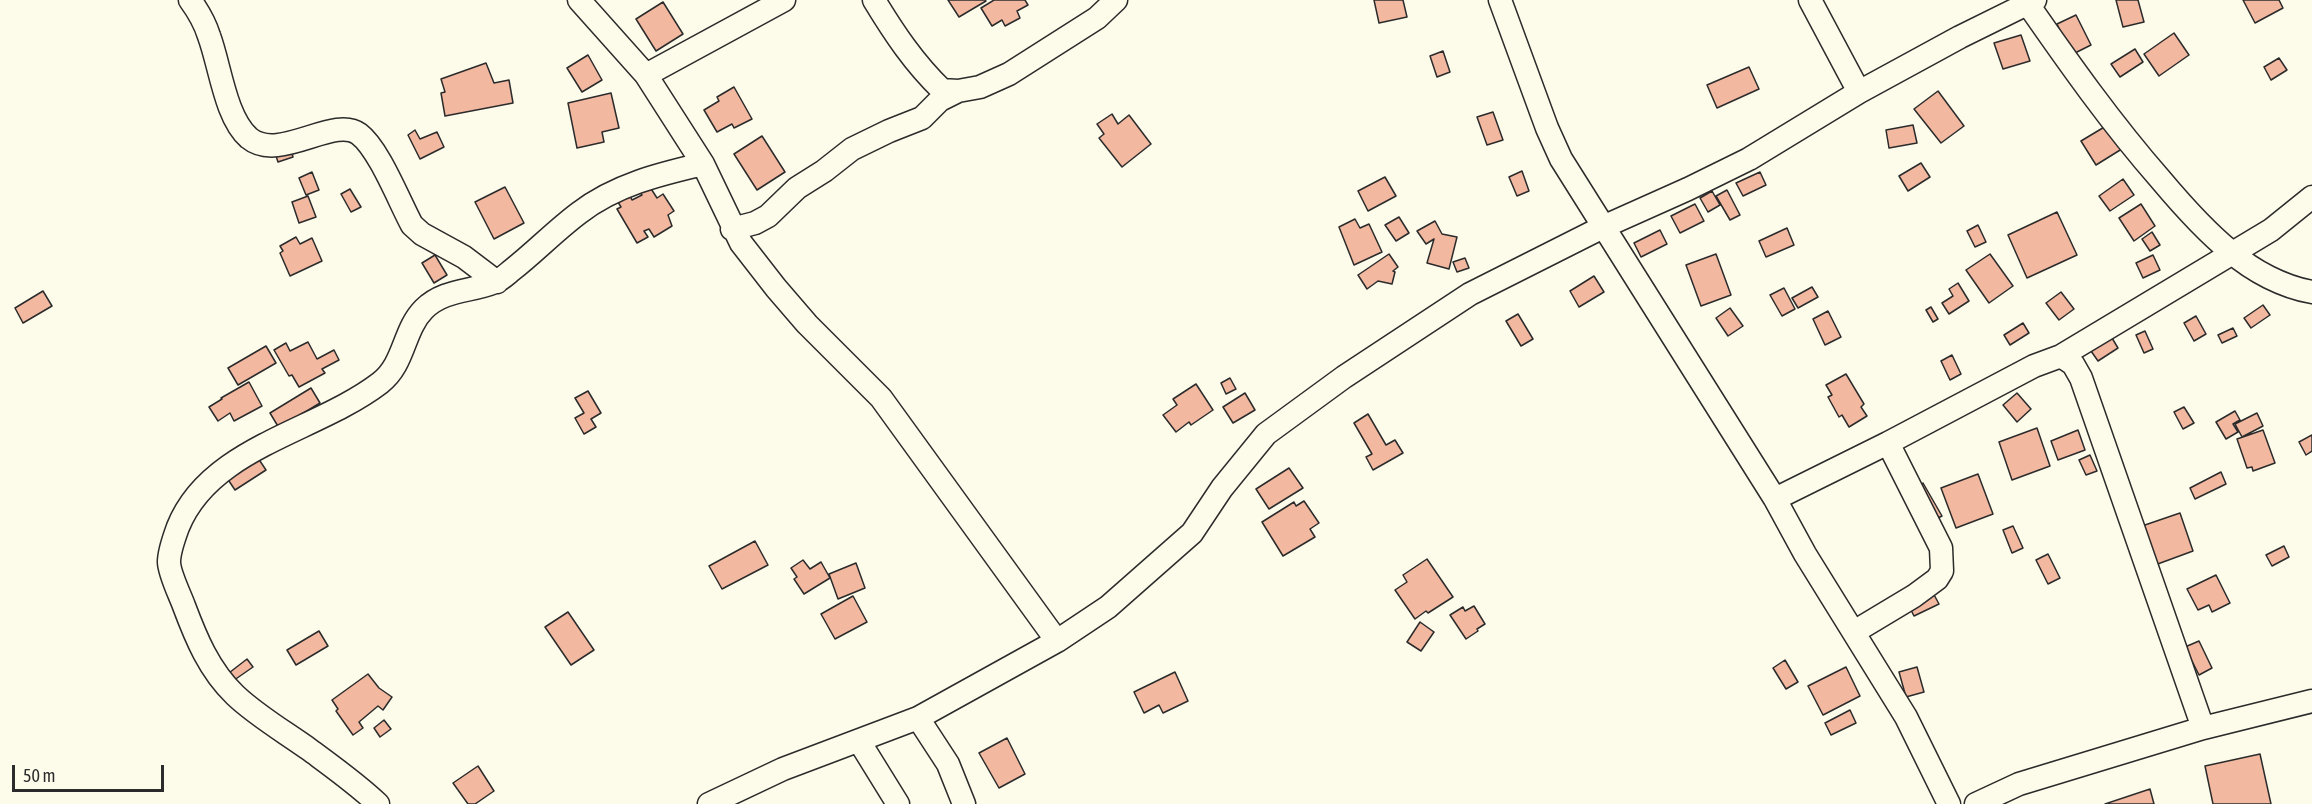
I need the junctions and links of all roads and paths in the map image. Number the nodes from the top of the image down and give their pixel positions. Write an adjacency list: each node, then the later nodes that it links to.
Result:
1 (190, 0): 17 (street)
2 (579, 0): 9 (street)
3 (784, 0): 9 (street)
4 (874, 0): 10 (street)
5 (1116, 0): 10 (street)
6 (1500, 0): 14 (street)
7 (1810, 0): 11 (street)
8 (2029, 1): 11 (street); 16 (street)
9 (646, 75): 12 (street)
10 (958, 91): 15 (street)
11 (1859, 92): 14 (street)
12 (703, 164): 15 (street); 17 (street)
13 (2312, 197): 16 (street)
14 (1603, 226): 21 (street); 23 (street)
15 (732, 229): 23 (street)
16 (2231, 253): 18 (street); 19 (street)
17 (497, 282): 28 (street)
18 (2312, 292)
19 (2061, 357): 20 (street); 26 (street)
20 (1888, 443): 21 (street); 22 (street)
21 (1775, 499): 22 (street)
22 (1854, 632): 32 (street)
23 (1057, 641): 25 (street)
24 (2312, 701): 26 (street)
25 (918, 718): 27 (street); 31 (street)
26 (2203, 728): 33 (street)
27 (859, 741): 29 (street); 30 (street)
28 (378, 804)
29 (709, 804)
30 (898, 804)
31 (964, 804)
32 (1949, 804)
33 (1976, 804)

